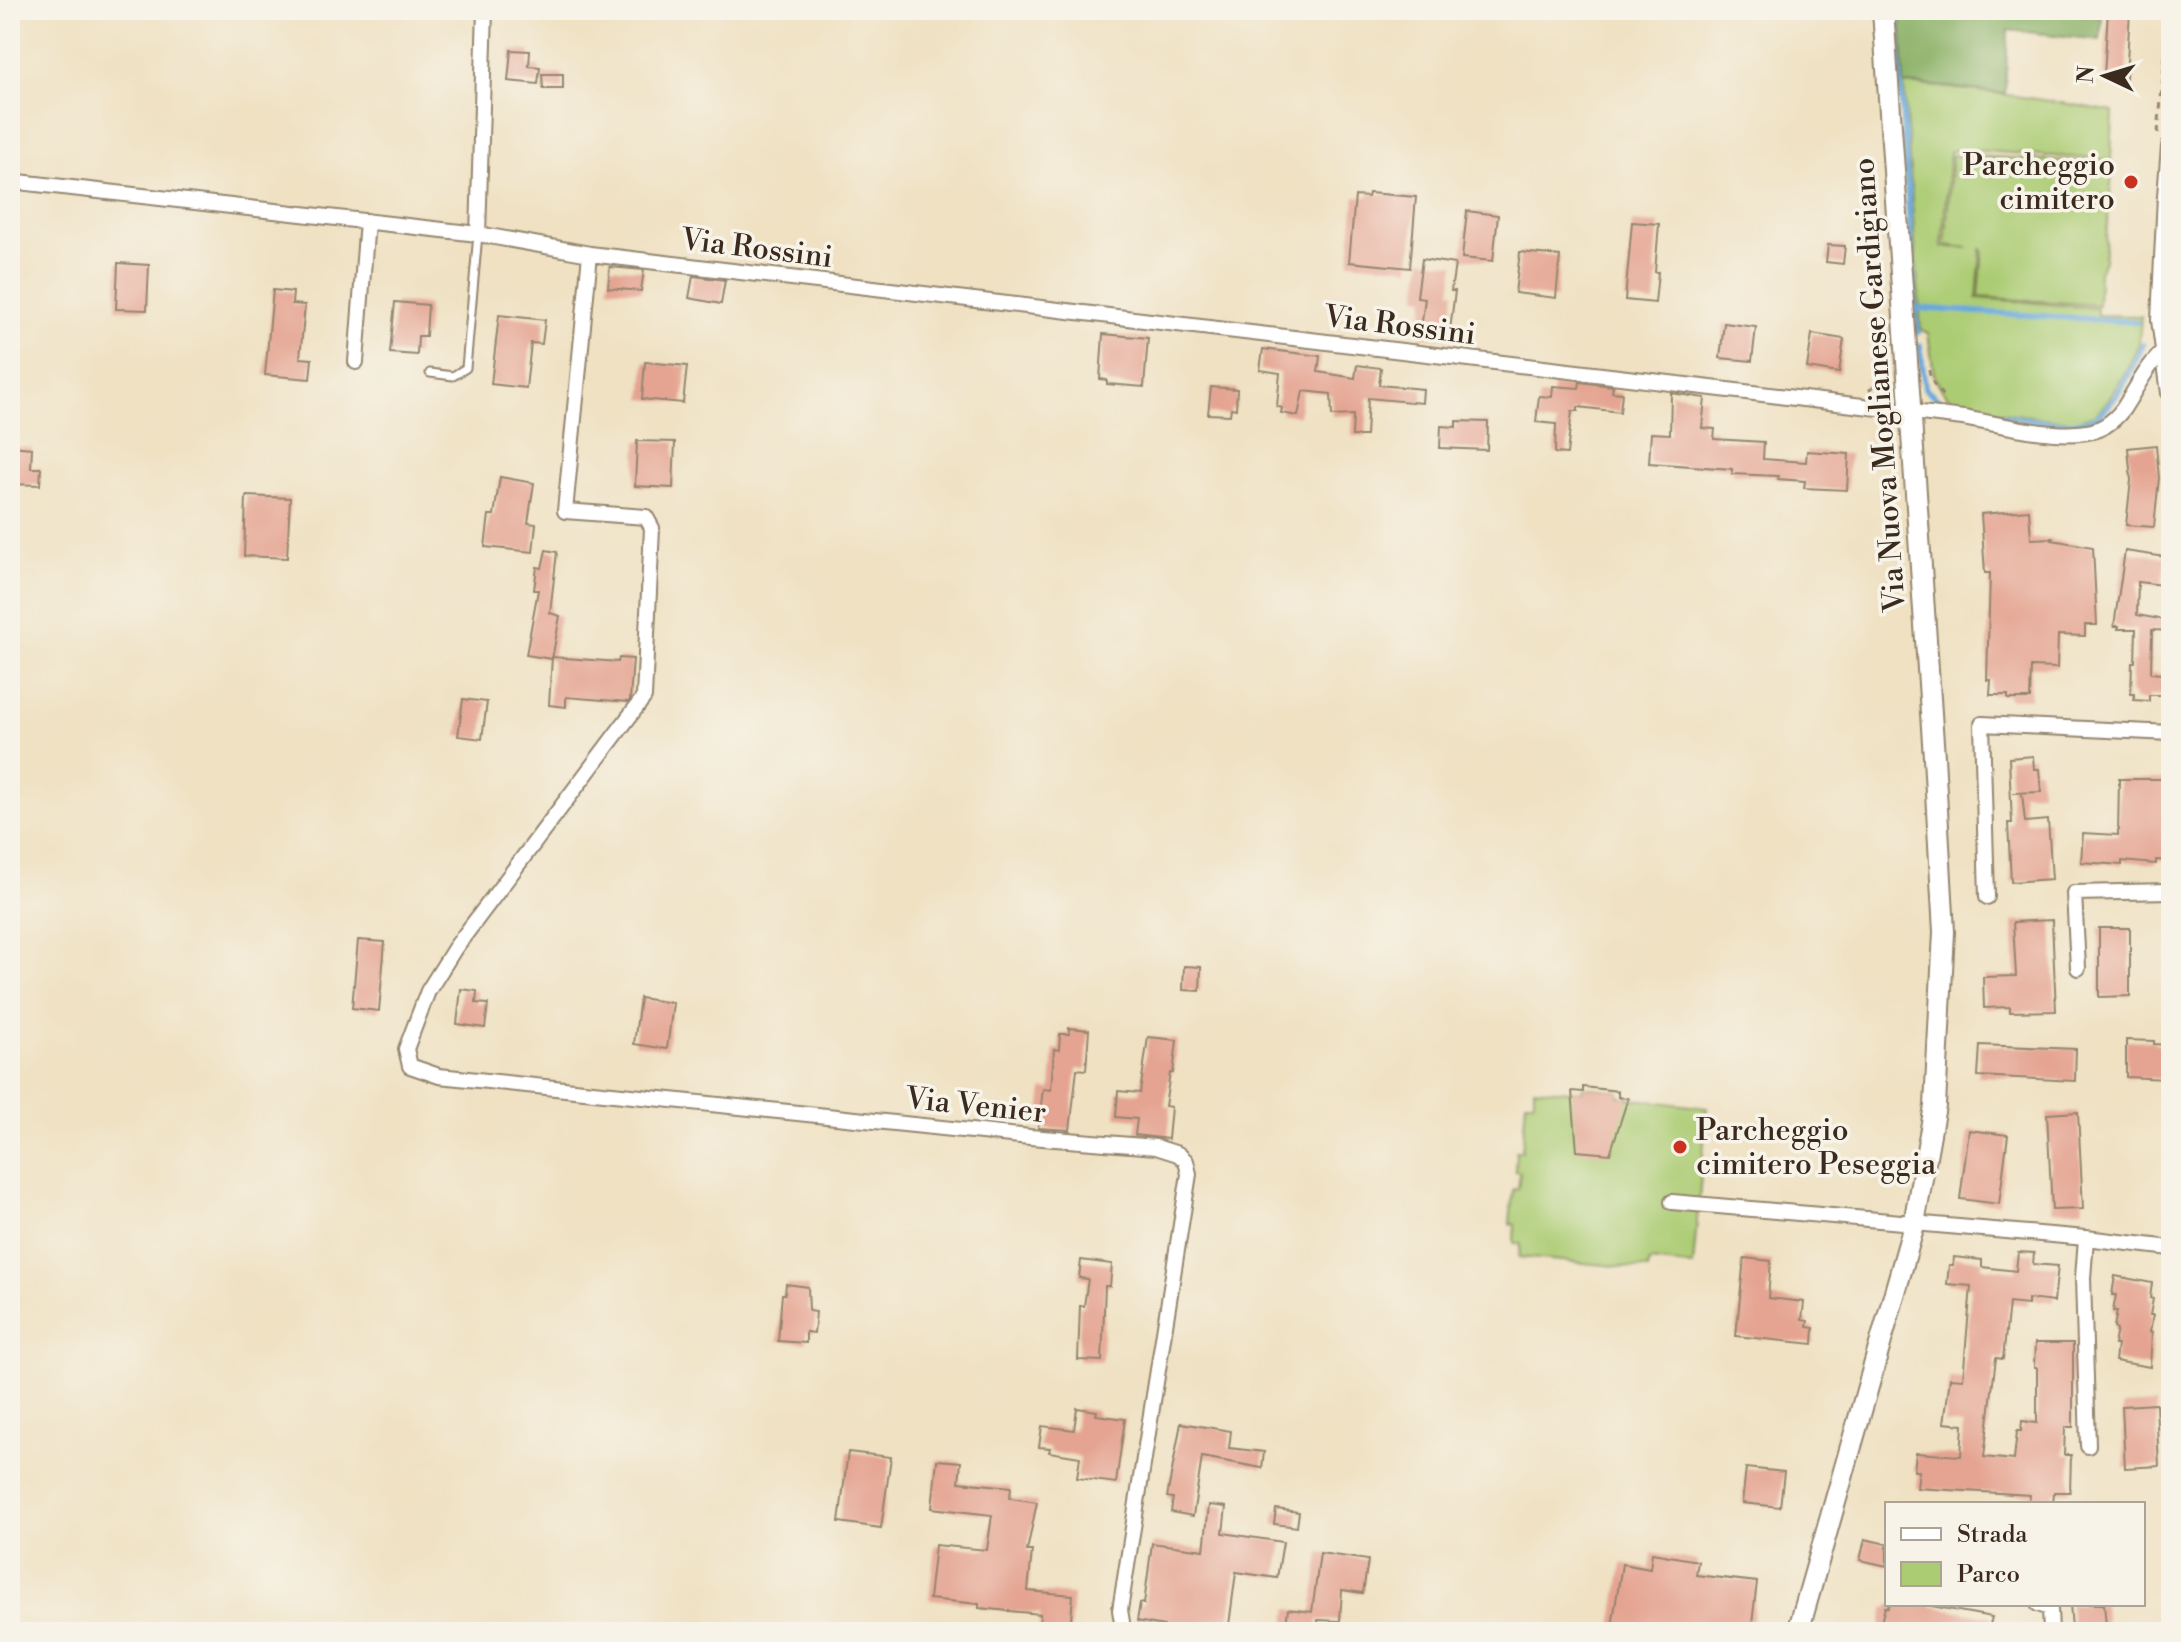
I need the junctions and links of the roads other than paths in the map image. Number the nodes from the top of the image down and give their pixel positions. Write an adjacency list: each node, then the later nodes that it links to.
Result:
1 (485, 10): 6 (street)
2 (1883, 10): 13 (main road, Via Nuova Moglianese Gardigiano)
3 (2171, 147): 8 (street)
4 (10, 181): 5 (street, Via Rossini)
5 (367, 221): 6 (street, Via Rossini); 10 (street)
6 (478, 234): 7 (street, Via Rossini); 11 (lane)
7 (590, 254): 13 (street, Via Rossini); 24 (street, Via Venier)
8 (2166, 302): 9 (street)
9 (2166, 349): 12 (street); 13 (street, Via Rossini)
10 (356, 362)
11 (430, 373)
12 (2171, 393)
13 (1910, 413): 19 (main road, Via Nuova Moglianese Gardigiano)
14 (2171, 733): 16 (street)
15 (2171, 891): 17 (street)
16 (1987, 897)
17 (2078, 968)
18 (1672, 1202): 19 (street)
19 (1914, 1223): 20 (street); 25 (main road, Via Nuova Moglianese Gardigiano)
20 (2086, 1238): 21 (street); 22 (street)
21 (2171, 1248)
22 (2088, 1446)
23 (2044, 1606): 26 (street)
24 (1131, 1632)
25 (1798, 1632)
26 (2051, 1632)

